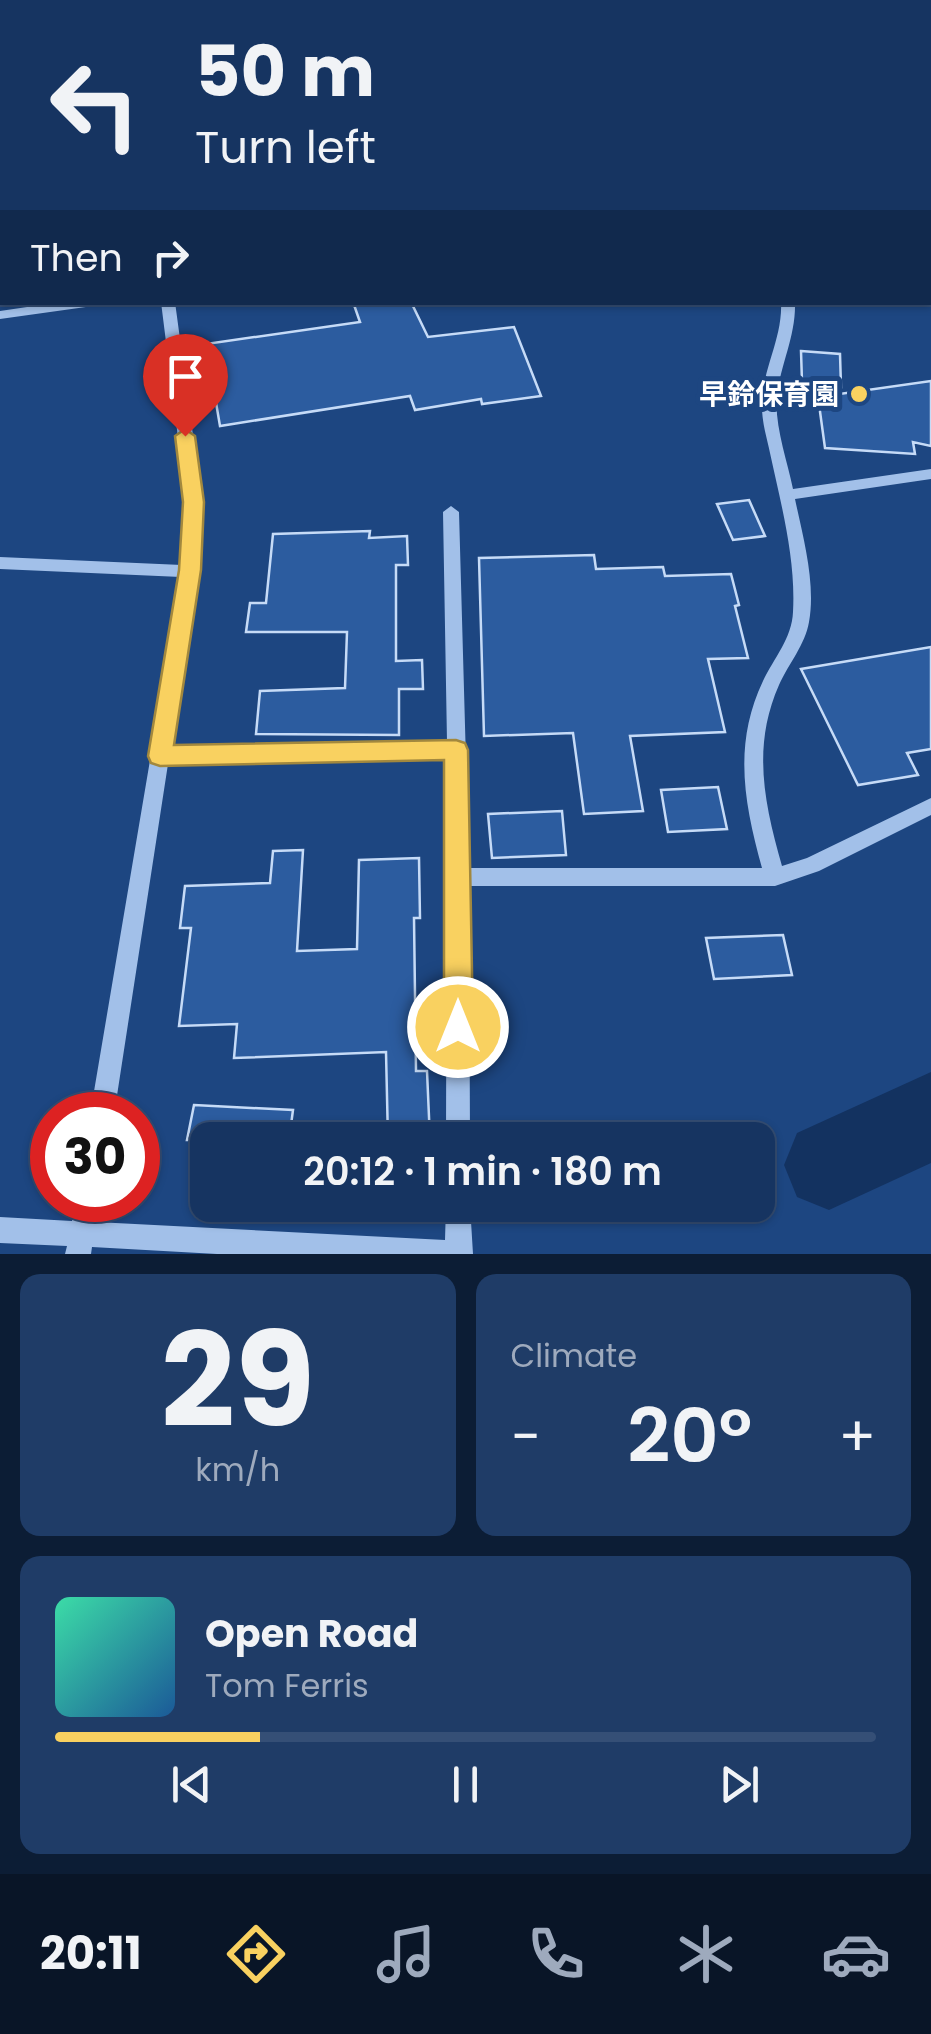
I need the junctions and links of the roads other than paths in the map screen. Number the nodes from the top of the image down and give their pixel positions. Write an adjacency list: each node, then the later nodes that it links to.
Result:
1 (72, 305): 4 (street)
2 (168, 305): 9 (street)
3 (788, 305): 6 (street)
4 (0, 315)
5 (931, 474): 6 (street)
6 (786, 494): 14 (street)
7 (451, 512): 10 (street)
8 (0, 564): 9 (street)
9 (190, 570): 11 (street)
10 (456, 750): 11 (street); 13 (street)
11 (160, 756): 15 (street)
12 (931, 806): 14 (street)
13 (458, 877): 14 (street); 16 (street)
14 (774, 877)
15 (106, 1092)
16 (458, 1122)
17 (458, 1222): 20 (street)
18 (0, 1230): 19 (street)
19 (80, 1245): 20 (street)
20 (459, 1254)

